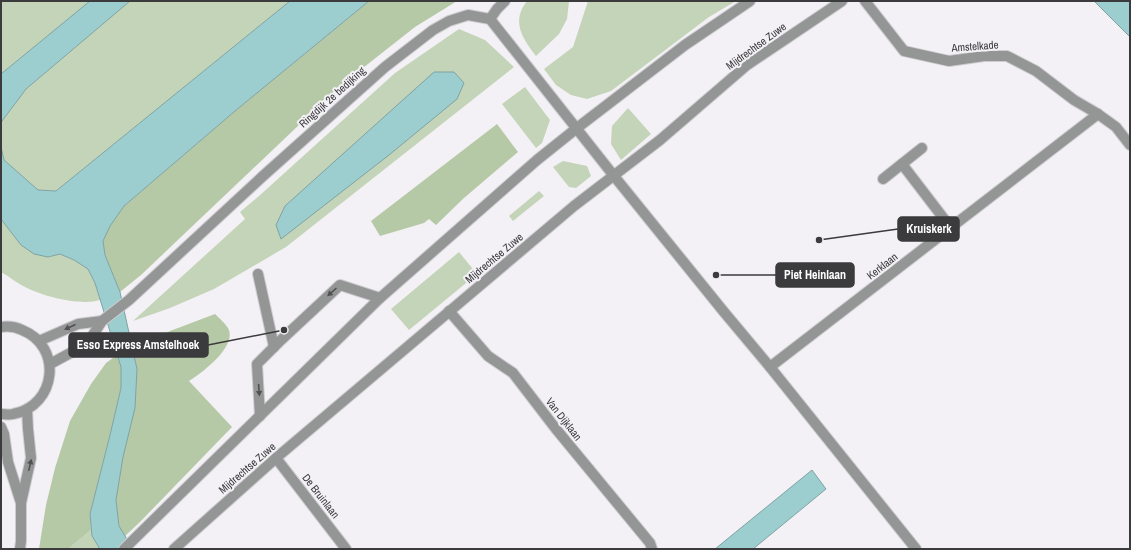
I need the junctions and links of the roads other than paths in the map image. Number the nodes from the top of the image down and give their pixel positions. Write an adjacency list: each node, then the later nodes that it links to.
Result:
1 (505, 1): 5 (street)
2 (750, 1): 7 (street)
3 (842, 1): 11 (street, Mijdrechtse Zuwe)
4 (864, 1): 6 (street, Amstelkade)
5 (490, 19): 7 (street); 17 (street, Ringdijk 2e bedijking)
6 (1098, 114): 8 (street, Amstelkade); 13 (street, Kerklaan)
7 (577, 128): 11 (street); 15 (street)
8 (1130, 146)
9 (922, 148): 10 (street)
10 (902, 164): 12 (street); 13 (street)
11 (614, 176): 16 (street, Mijdrechtse Zuwe); 22 (street)
12 (883, 179)
13 (951, 228): 22 (street, Kerklaan)
14 (258, 274): 20 (street)
15 (380, 298): 20 (street, one-way to 20); 25 (street)
16 (450, 311): 27 (street, Mijdrechtse Zuwe); 33 (street, Van Dijklaan)
17 (102, 321): 19 (street, one-way to 19); 21 (street, Ringdijk 2e bedijking)
18 (2, 324): 19 (street)
19 (39, 341): 21 (street)
20 (274, 347): 25 (street, one-way to 25)
21 (50, 364): 23 (street)
22 (770, 367): 34 (street)
23 (27, 409): 24 (street); 28 (street, one-way to 23)
24 (1, 414)
25 (260, 416): 30 (street)
26 (1, 427): 28 (street)
27 (276, 458): 31 (street, Mijdrechtse Zuwe); 32 (street, De Bruinlaan)
28 (21, 503): 29 (street)
29 (20, 549)
30 (124, 549)
31 (174, 549)
32 (346, 549)
33 (652, 549)
34 (916, 549)

